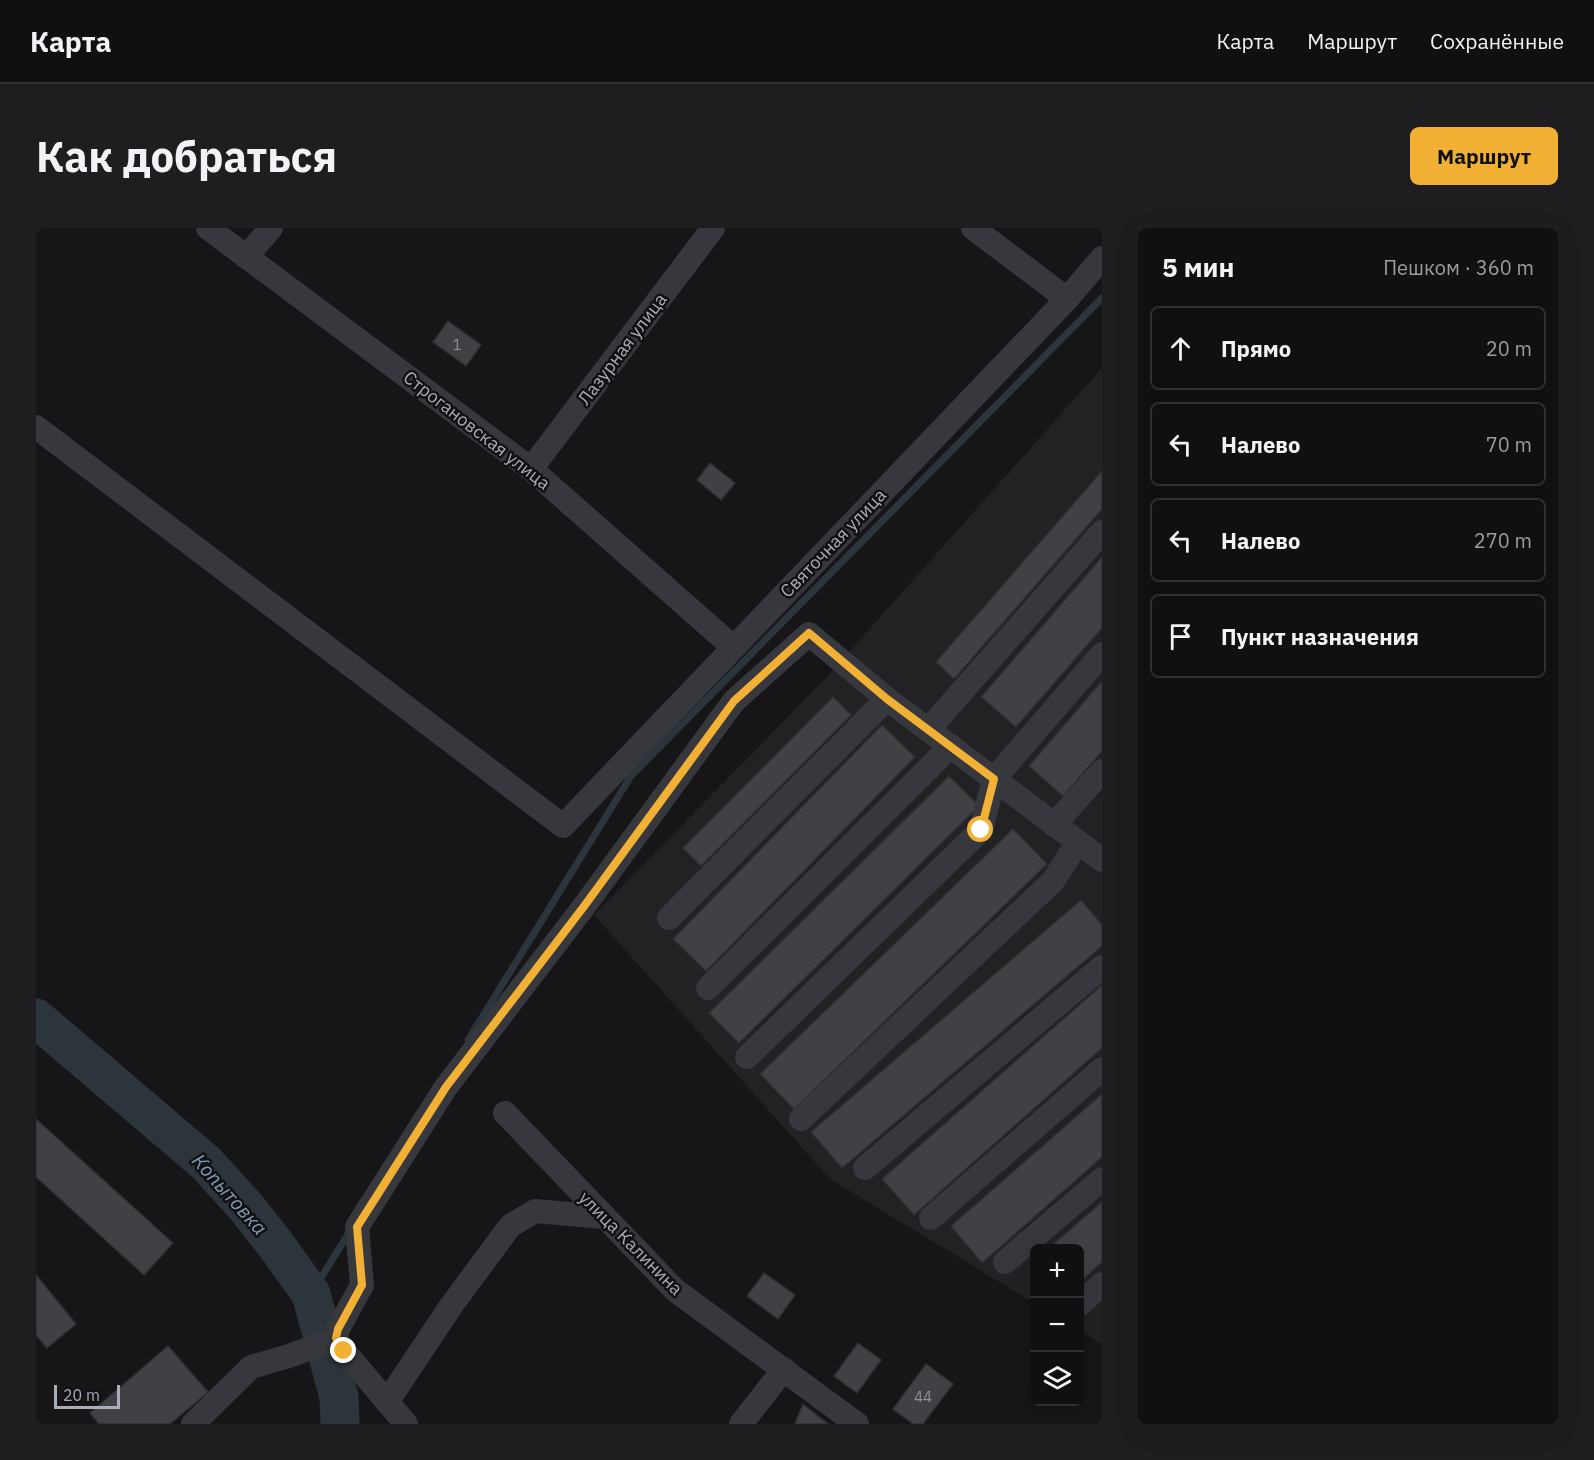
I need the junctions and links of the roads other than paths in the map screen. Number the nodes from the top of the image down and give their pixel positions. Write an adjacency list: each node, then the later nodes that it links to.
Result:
1 (208, 228): 5 (street, Строгановская улица)
2 (272, 228): 5 (street)
3 (712, 228): 9 (street, Лазурная улица)
4 (973, 228): 7 (street)
5 (246, 256): 9 (street, Строгановская улица)
6 (1102, 258): 7 (street, Святочная улица)
7 (1067, 298): 11 (street, Святочная улица)
8 (36, 427): 11 (street, Святочная улица)
9 (531, 469): 11 (street, Строгановская улица)
10 (1102, 532): 14 (street)
11 (733, 647)
12 (1102, 654): 17 (street)
13 (887, 699): 14 (street); 21 (street); 35 (street)
14 (928, 730): 15 (street)
15 (951, 746): 17 (street); 23 (street)
16 (1102, 771): 18 (street)
17 (994, 779): 18 (street); 24 (street)
18 (1054, 825): 19 (street)
19 (1078, 842): 20 (street); 27 (street)
20 (1102, 860)
21 (669, 918)
22 (1102, 967): 28 (street)
23 (708, 988)
24 (747, 1057)
25 (1102, 1069): 31 (street)
26 (505, 1113): 30 (street, улица Калинина)
27 (801, 1119)
28 (865, 1168)
29 (1102, 1179): 32 (street)
30 (604, 1217): 36 (street, улица Калинина); 37 (street)
31 (931, 1218)
32 (1005, 1262)
33 (1102, 1284): 34 (street)
34 (1084, 1300)
35 (336, 1338): 37 (street); 38 (street)
36 (784, 1369): 40 (street); 41 (street, улица Калинина)
37 (384, 1399): 39 (street)
38 (193, 1424)
39 (406, 1424)
40 (741, 1424)
41 (857, 1424)

